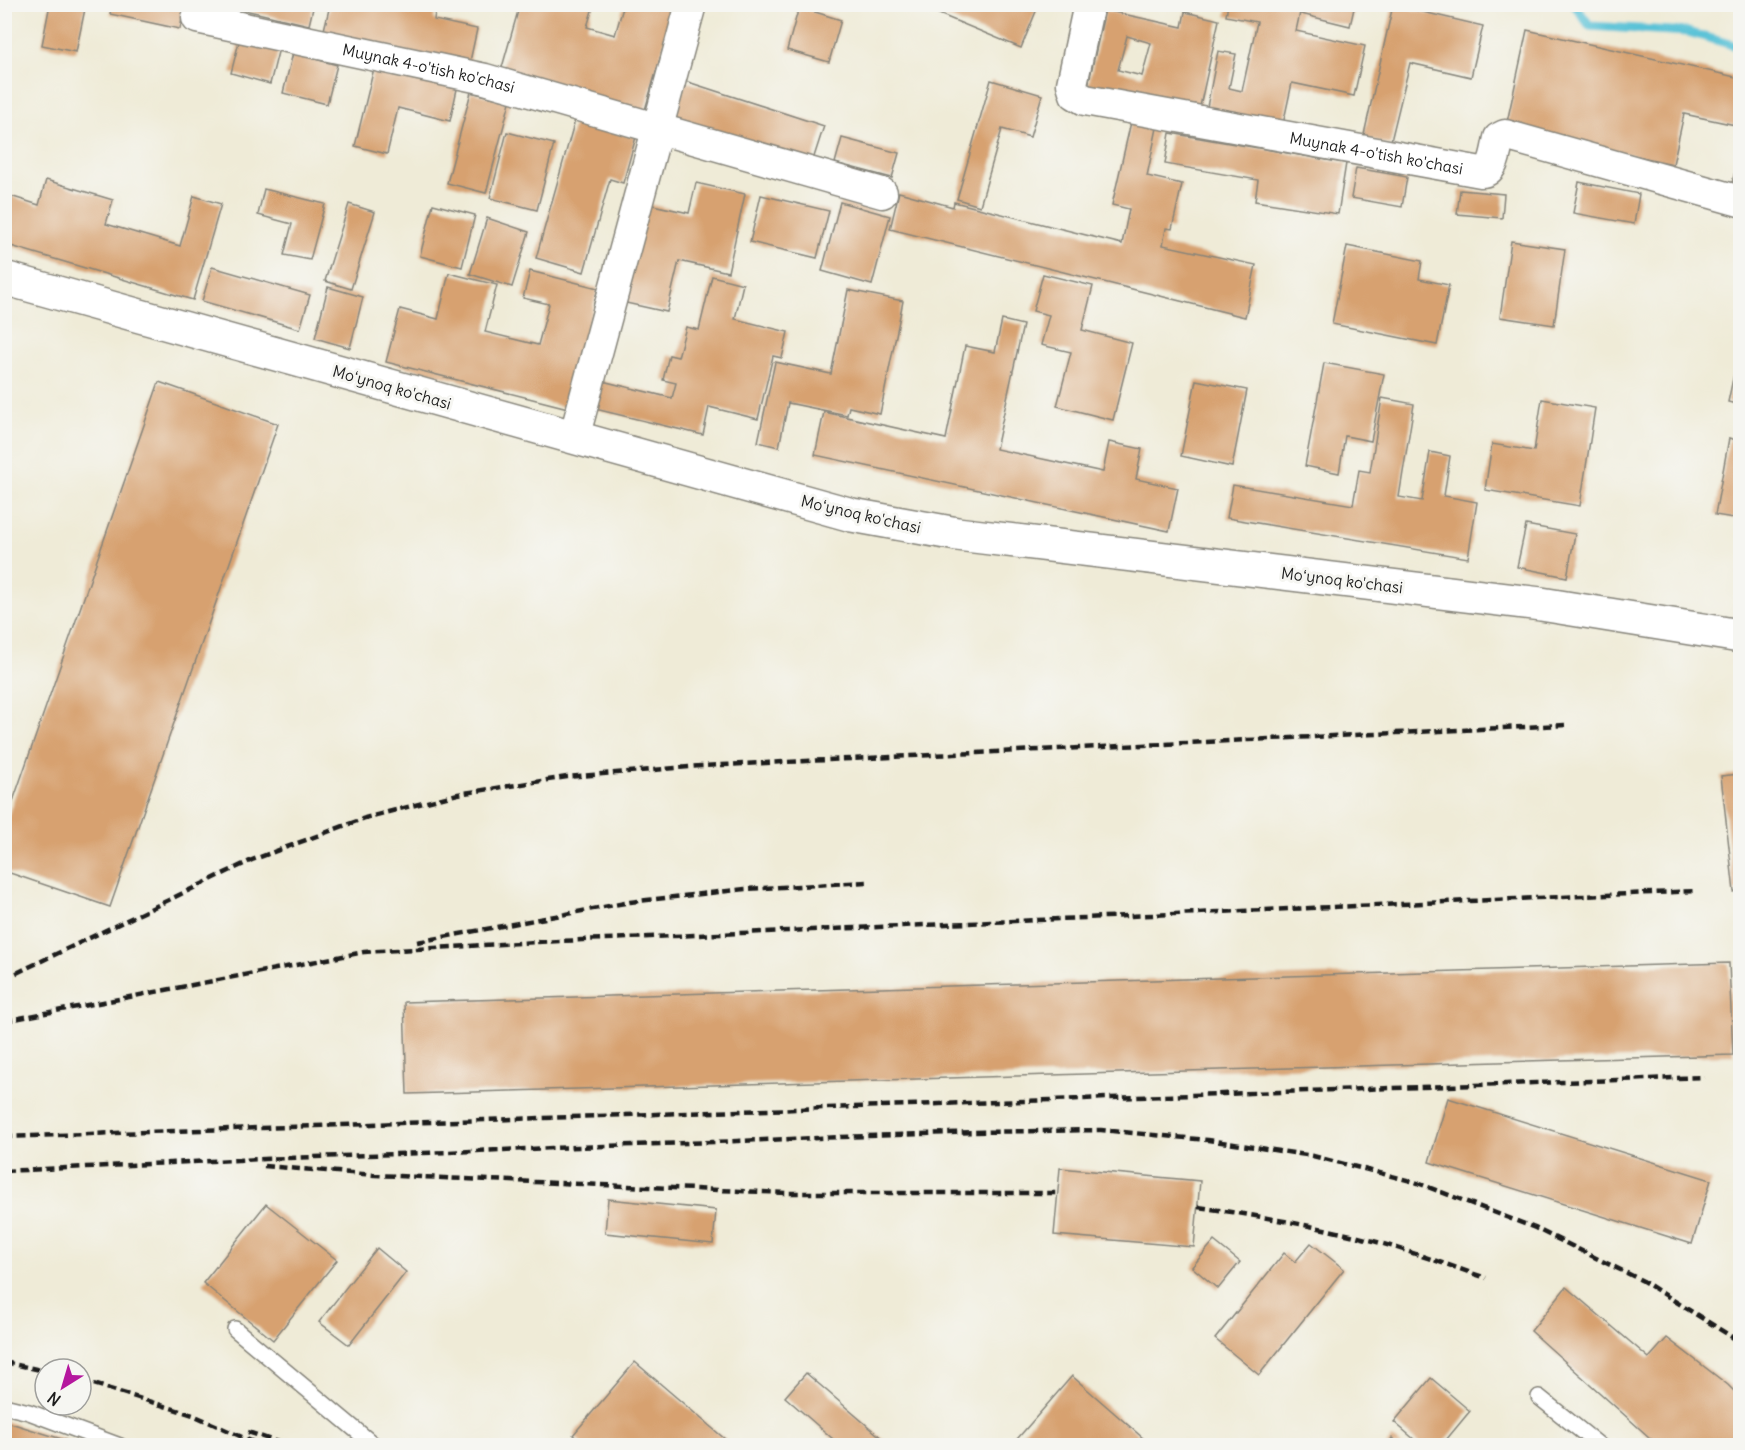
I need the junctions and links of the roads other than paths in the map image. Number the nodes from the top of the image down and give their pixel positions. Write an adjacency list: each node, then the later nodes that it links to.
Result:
1 (691, 4): 4 (street)
2 (1089, 4): 6 (street, Muynak 4-o'tish ko'chasi)
3 (197, 18): 4 (street, Muynak 4-o'tish ko'chasi)
4 (657, 130): 5 (street, Muynak 4-o'tish ko'chasi); 8 (street)
5 (882, 193)
6 (1740, 201)
7 (4, 278): 8 (street, Moʻynoq ko'chasi)
8 (574, 438): 9 (street, Moʻynoq ko'chasi)
9 (1740, 636)
10 (235, 1329): 14 (lane)
11 (1539, 1396): 15 (lane)
12 (4, 1406): 13 (lane)
13 (120, 1446)
14 (375, 1446)
15 (1600, 1446)

